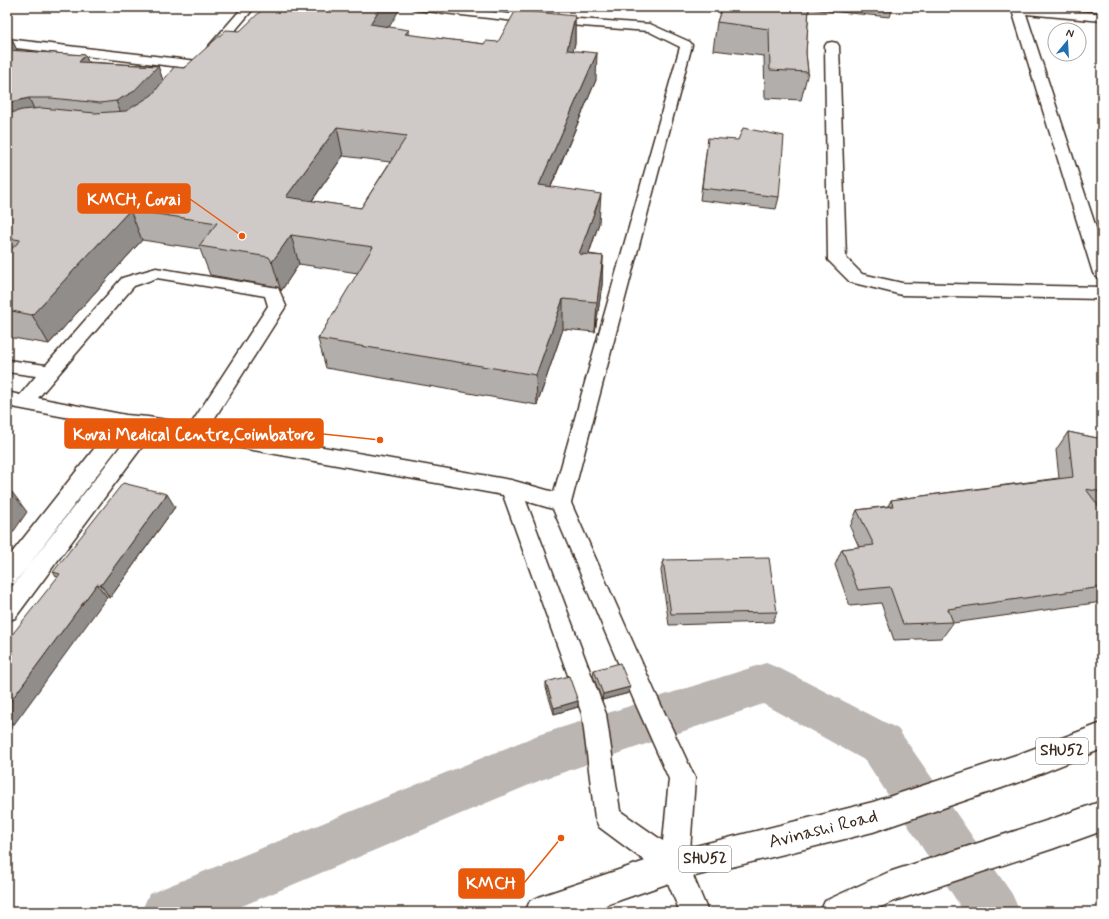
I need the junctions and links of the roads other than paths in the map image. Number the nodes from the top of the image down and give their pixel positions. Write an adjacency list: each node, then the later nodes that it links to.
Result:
1 (249, 7): 8 (lane)
2 (417, 7): 4 (lane)
3 (1018, 8): 5 (street); 10 (street)
4 (516, 12): 19 (lane)
5 (1102, 17)
6 (7, 43): 8 (lane)
7 (832, 46): 11 (street)
8 (198, 65): 9 (lane)
9 (189, 77)
10 (1102, 273)
11 (1102, 293)
12 (7, 366): 13 (lane)
13 (50, 372): 14 (lane); 17 (lane)
14 (16, 400): 15 (lane)
15 (126, 422): 16 (lane); 20 (lane)
16 (148, 424): 17 (lane); 21 (lane)
17 (196, 432): 18 (lane)
18 (511, 488): 19 (lane); 24 (lane)
19 (561, 503): 24 (lane)
20 (7, 576)
21 (7, 611)
22 (1102, 736): 24 (street, Avinashi Road / SHU52)
23 (1102, 816): 27 (street)
24 (676, 866): 25 (street, Avinashi Road / SHU52); 26 (lane)
25 (541, 912)
26 (694, 912)
27 (836, 912)

